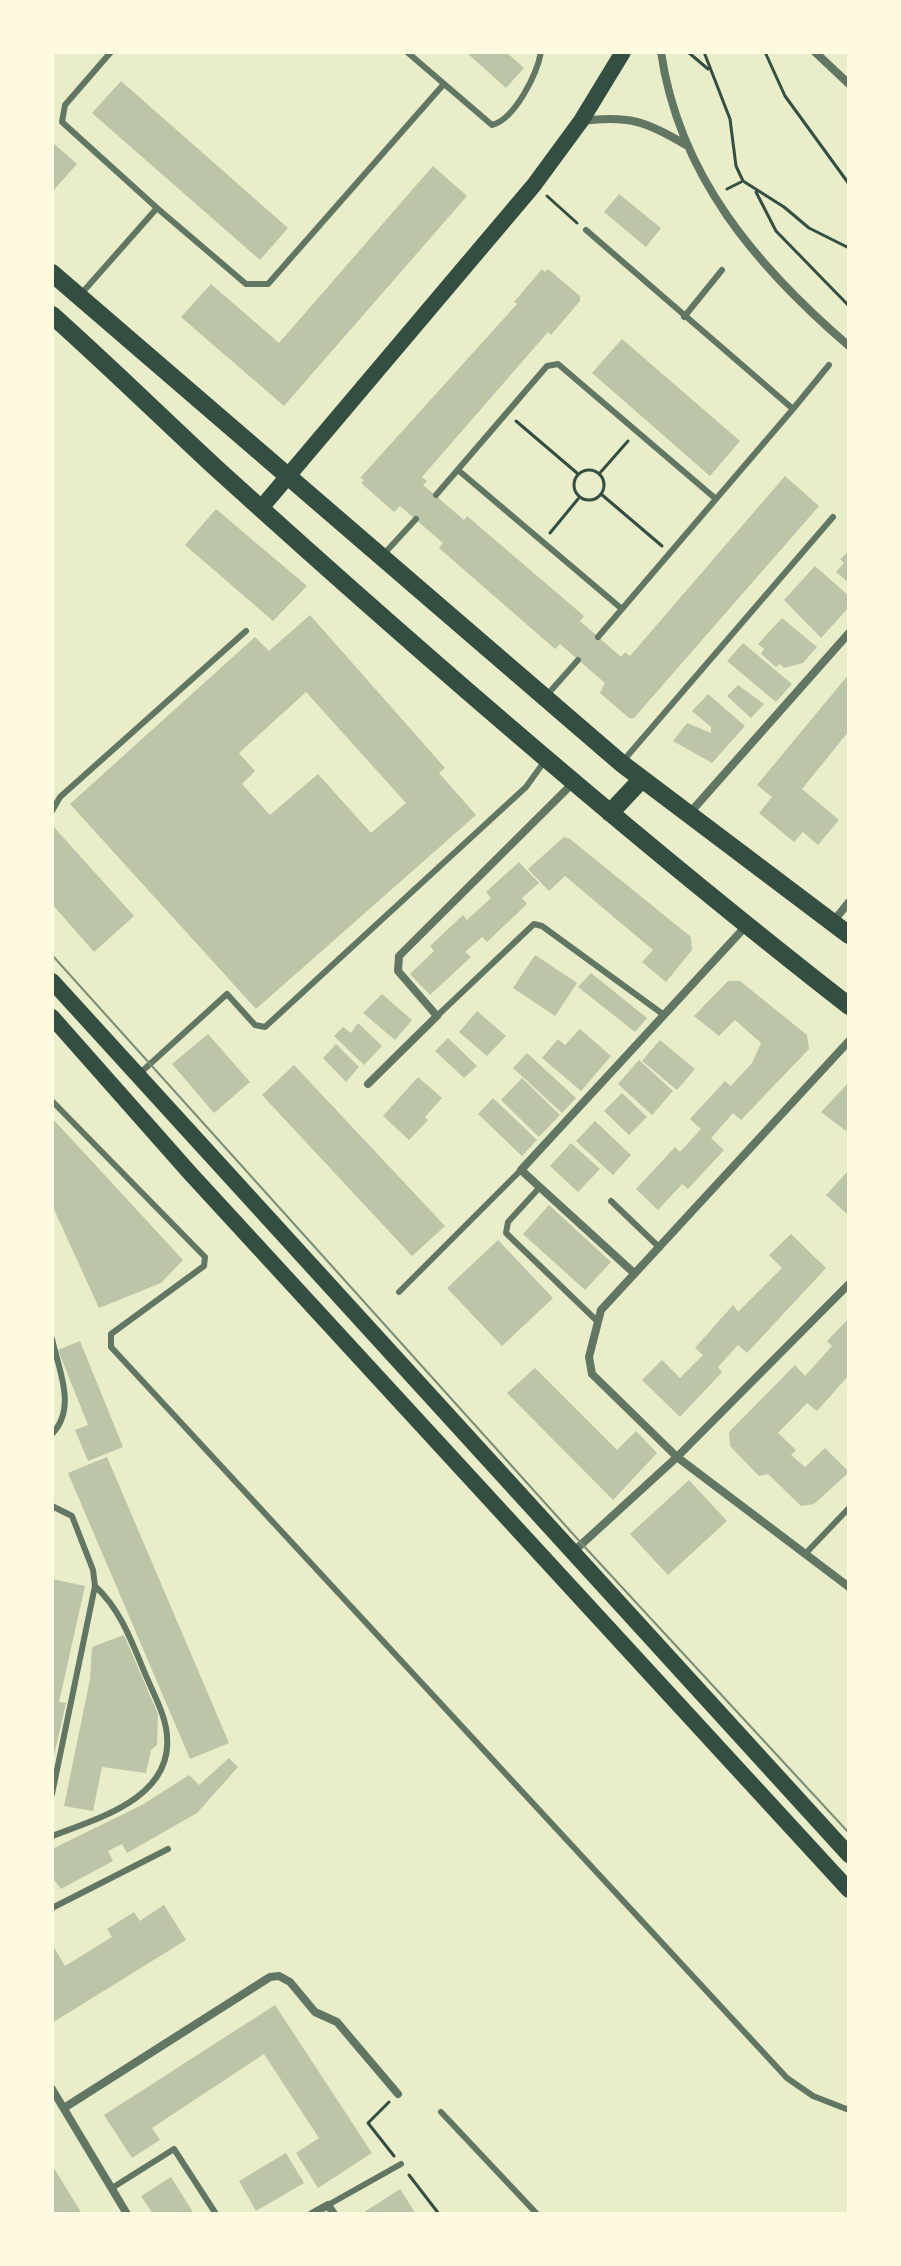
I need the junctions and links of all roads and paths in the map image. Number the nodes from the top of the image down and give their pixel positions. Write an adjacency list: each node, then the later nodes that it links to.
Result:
1 (111, 52): 18 (lane)
2 (407, 52): 12 (lane)
3 (541, 52): 12 (lane)
4 (623, 52): 13 (main road)
5 (661, 52): 14 (street)
6 (688, 52): 10 (path)
7 (704, 52): 10 (path)
8 (765, 52): 15 (path)
9 (815, 52): 11 (street)
10 (708, 69): 17 (path)
11 (849, 84)
12 (443, 85): 18 (lane)
13 (581, 121): 14 (street); 16 (main road)
14 (686, 145): 27 (street)
15 (849, 184)
16 (534, 185): 19 (path); 35 (main road)
17 (756, 191): 20 (path); 24 (path)
18 (157, 208): 23 (lane)
19 (586, 230): 26 (lane)
20 (849, 248)
21 (722, 270): 26 (lane)
22 (52, 273): 23 (main road)
23 (79, 297): 35 (main road)
24 (849, 306)
25 (52, 315): 40 (main road)
26 (684, 317): 29 (lane)
27 (849, 346)
28 (829, 365): 29 (lane)
29 (793, 409): 39 (lane)
30 (507, 413): 31 (lane); 32 (lane); 33 (path)
31 (637, 431): 34 (path); 39 (lane)
32 (458, 470): 37 (lane); 43 (lane)
33 (578, 474): 34 (path); 38 (path)
34 (599, 474): 36 (path)
35 (288, 478): 40 (main road); 45 (main road)
36 (601, 494): 38 (path); 44 (path)
37 (436, 495)
38 (579, 497): 43 (path)
39 (716, 499): 44 (lane)
40 (261, 508): 52 (main road)
41 (833, 517): 53 (lane)
42 (416, 519): 45 (lane)
43 (543, 542): 46 (lane)
44 (670, 553): 46 (lane)
45 (381, 557): 51 (main road)
46 (622, 609): 49 (lane)
47 (246, 631): 56 (lane)
48 (849, 633): 58 (street)
49 (598, 637)
50 (578, 660): 51 (lane)
51 (544, 697): 53 (main road)
52 (546, 759): 55 (main road); 71 (lane)
53 (621, 763): 54 (main road)
54 (641, 780): 57 (main road); 58 (main road)
55 (573, 783): 57 (main road); 68 (street)
56 (52, 811)
57 (610, 813): 61 (main road)
58 (687, 816): 60 (main road)
59 (849, 902): 60 (street)
60 (832, 923): 62 (main road)
61 (746, 926): 65 (main road); 67 (street)
62 (849, 935)
63 (52, 981): 64 (main road)
64 (67, 997): 66 (main road); 71 (main road)
65 (849, 1006)
66 (52, 1010)
67 (664, 1015): 68 (lane); 74 (street)
68 (437, 1016): 72 (street)
69 (52, 1017): 89 (main road)
70 (849, 1041): 77 (street)
71 (138, 1075): 87 (main road)
72 (368, 1084)
73 (52, 1101): 101 (lane)
74 (521, 1170): 75 (street); 80 (lane)
75 (540, 1187): 78 (street); 81 (lane)
76 (611, 1201): 77 (lane)
77 (660, 1248): 78 (street)
78 (634, 1273): 81 (street)
79 (849, 1284): 84 (street)
80 (399, 1292)
81 (597, 1321): 84 (street)
82 (52, 1339): 83 (lane)
83 (52, 1434)
84 (677, 1457): 87 (street); 88 (street)
85 (52, 1506): 90 (lane)
86 (849, 1508): 88 (lane)
87 (573, 1552): 89 (main road); 95 (main road)
88 (807, 1552): 91 (street)
89 (554, 1569): 96 (main road)
90 (95, 1586): 92 (lane); 93 (lane)
91 (849, 1587)
92 (52, 1794)
93 (52, 1836)
94 (168, 1849): 97 (lane)
95 (849, 1855)
96 (849, 1890)
97 (52, 1908)
98 (52, 2089): 100 (street)
99 (398, 2094): 100 (street); 103 (path)
100 (64, 2108): 104 (street)
101 (849, 2110)
102 (441, 2112): 111 (lane)
103 (401, 2164): 105 (lane); 110 (path)
104 (112, 2188): 106 (street); 107 (lane)
105 (328, 2205): 108 (street); 109 (street)
106 (127, 2214)
107 (216, 2214)
108 (312, 2214)
109 (334, 2214)
110 (439, 2214)
111 (537, 2214)

